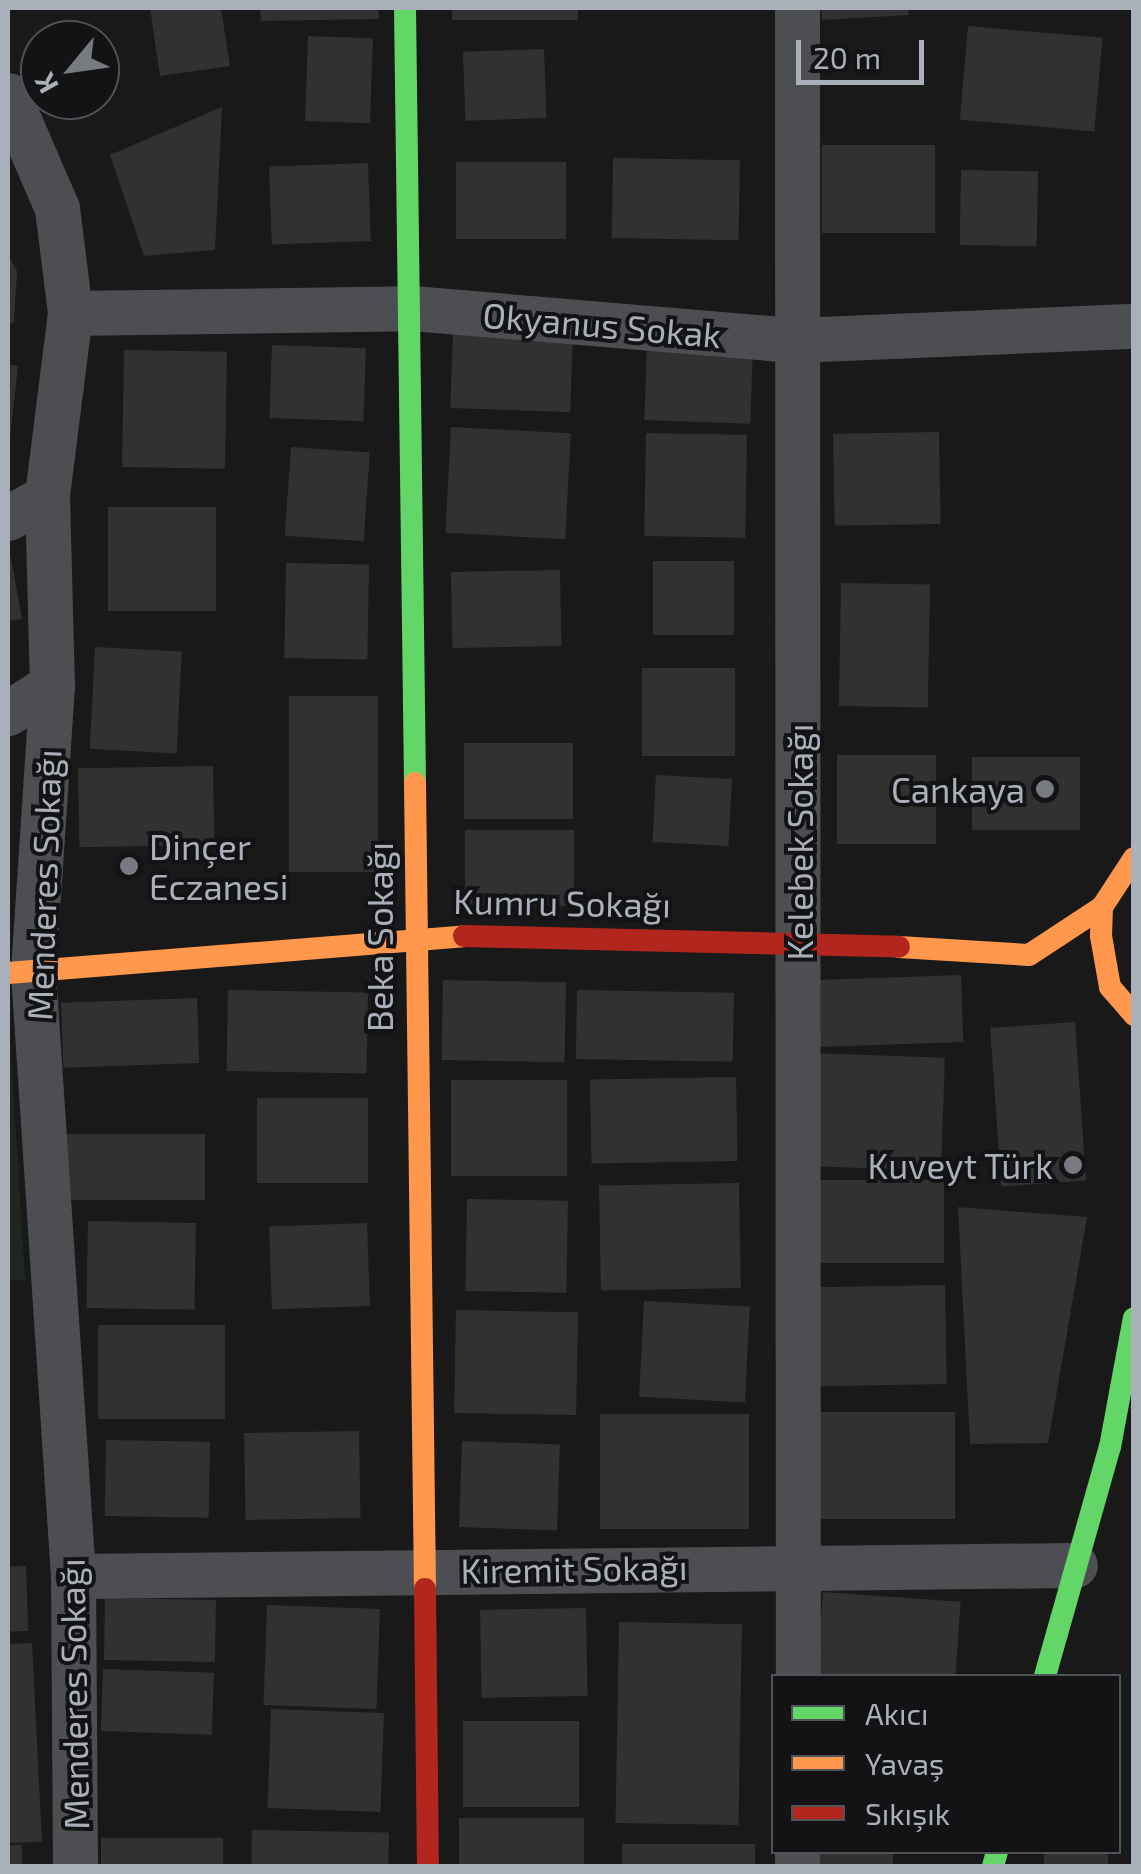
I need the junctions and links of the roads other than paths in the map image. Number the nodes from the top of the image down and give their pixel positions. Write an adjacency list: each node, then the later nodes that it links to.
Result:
1 (405, 8): 5 (street, Beka Sokağı)
2 (798, 8): 8 (street, Kelebek Sokağı)
3 (8, 95): 4 (street, Menderes Sokağı)
4 (20, 162): 6 (street, Menderes Sokağı)
5 (412, 308): 6 (street, Okyanus Sokak); 8 (street, Okyanus Sokak); 15 (street, Beka Sokağı)
6 (70, 313): 9 (street, Menderes Sokağı)
7 (1134, 326): 8 (street, Okyanus Sokak)
8 (796, 340): 16 (street, Kelebek Sokağı)
9 (48, 496): 10 (street); 11 (street, Menderes Sokağı)
10 (8, 518)
11 (52, 685): 12 (street); 18 (street, Menderes Sokağı)
12 (8, 712)
13 (1134, 858): 14 (street)
14 (1102, 907): 17 (street); 19 (street)
15 (413, 935): 16 (street, Kumru Sokağı); 18 (street, Kumru Sokağı); 25 (street, Beka Sokağı)
16 (799, 940): 17 (street, Kumru Sokağı); 23 (street, Kelebek Sokağı)
17 (1029, 955): 19 (street)
18 (20, 972): 26 (street, Menderes Sokağı)
19 (1110, 987): 20 (street)
20 (1129, 1011): 21 (street)
21 (1134, 1042)
22 (1134, 1318): 24 (street)
23 (799, 1563): 24 (street, Kiremit Sokağı); 25 (street, Kiremit Sokağı); 27 (street, Kelebek Sokağı)
24 (1075, 1565): 28 (street)
25 (422, 1572): 26 (street, Kiremit Sokağı); 30 (street, Beka Sokağı)
26 (73, 1576): 29 (street, Menderes Sokağı)
27 (798, 1674)
28 (1045, 1674)
29 (75, 1866)
30 (428, 1866)

